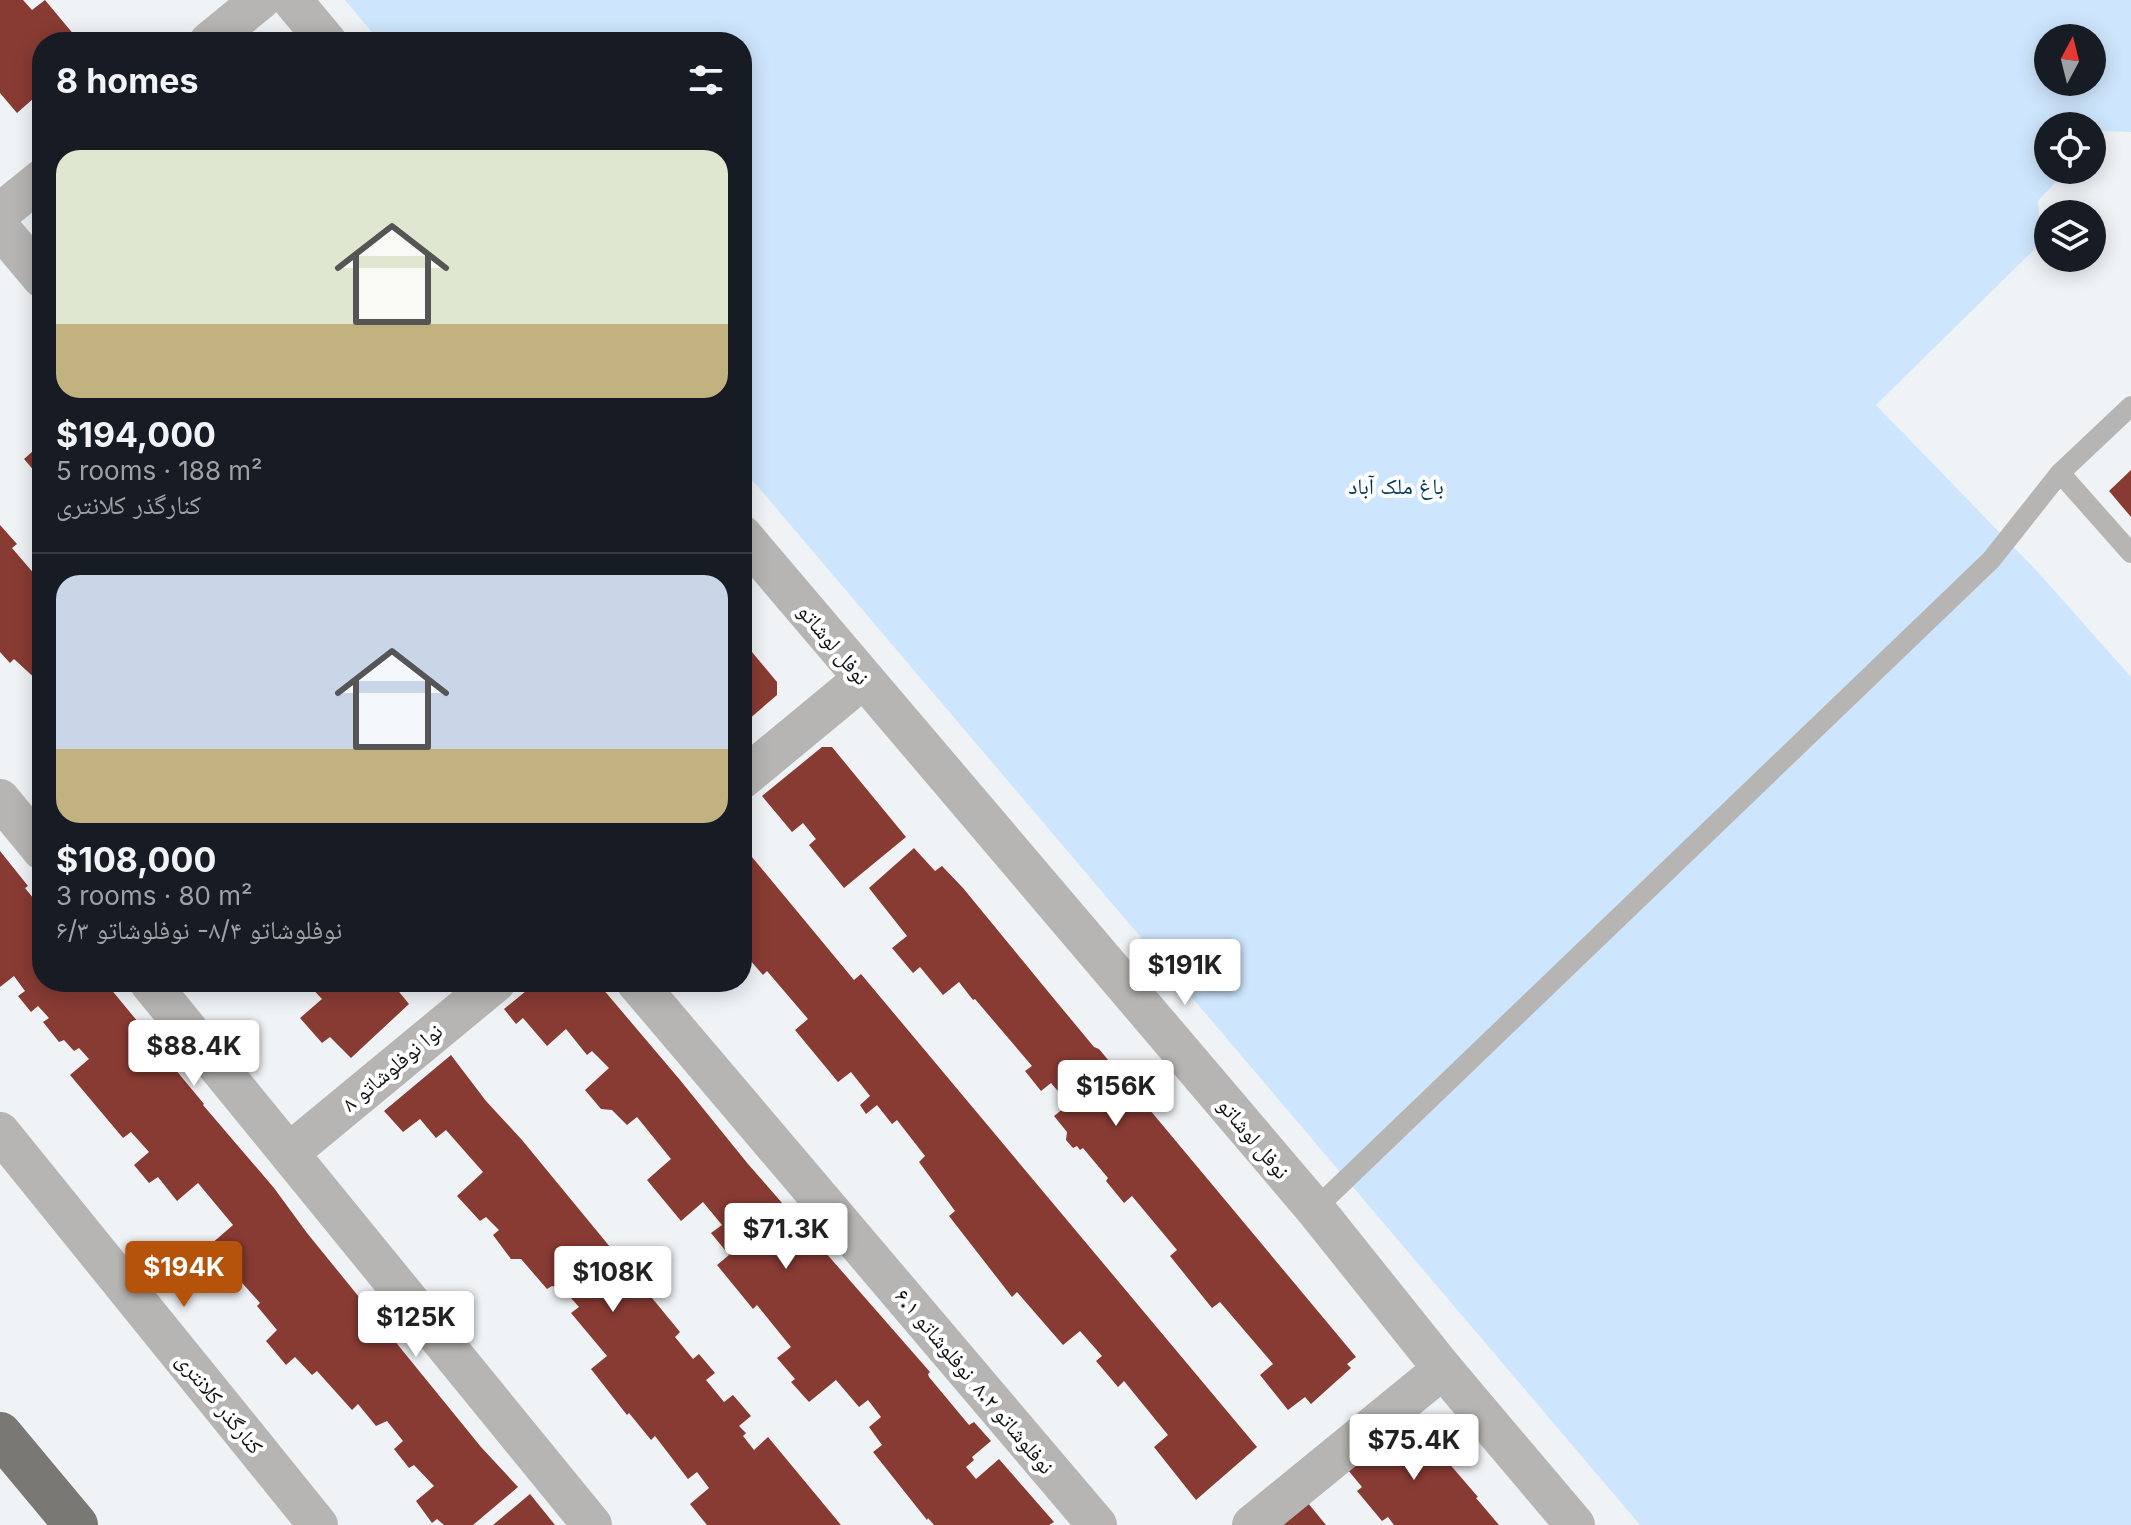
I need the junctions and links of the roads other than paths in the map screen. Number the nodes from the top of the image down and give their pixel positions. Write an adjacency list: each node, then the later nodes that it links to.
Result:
1 (260, 0): 3 (street)
2 (292, 0): 4 (street)
3 (221, 32)
4 (319, 32)
5 (32, 187): 6 (street)
6 (0, 213)
7 (0, 228): 8 (street)
8 (32, 266)
9 (2131, 406): 10 (lane)
10 (2060, 473): 12 (lane); 22 (lane)
11 (752, 547): 13 (street, نوفل لوشاتو)
12 (2131, 553)
13 (863, 679): 14 (street); 22 (street, نوفل لوشاتو)
14 (752, 771)
15 (0, 799): 16 (street)
16 (32, 838)
17 (157, 992): 21 (street)
18 (484, 992): 21 (street, نوا نوفلوشاتو ۸)
19 (644, 992): 28 (street, نوفلوشاتو ۸.۲، نوفلوشاتو ۶.۱)
20 (0, 1132): 26 (street, کنارگذر کلانتری)
21 (289, 1153): 27 (street)
22 (1315, 1209): 23 (street, نوفل لوشاتو)
23 (1443, 1369): 29 (street); 30 (street, نوفل لوشاتو)
24 (0, 1434): 25 (highway)
25 (76, 1525)
26 (318, 1525)
27 (592, 1525)
28 (1097, 1525)
29 (1252, 1525)
30 (1575, 1525)

